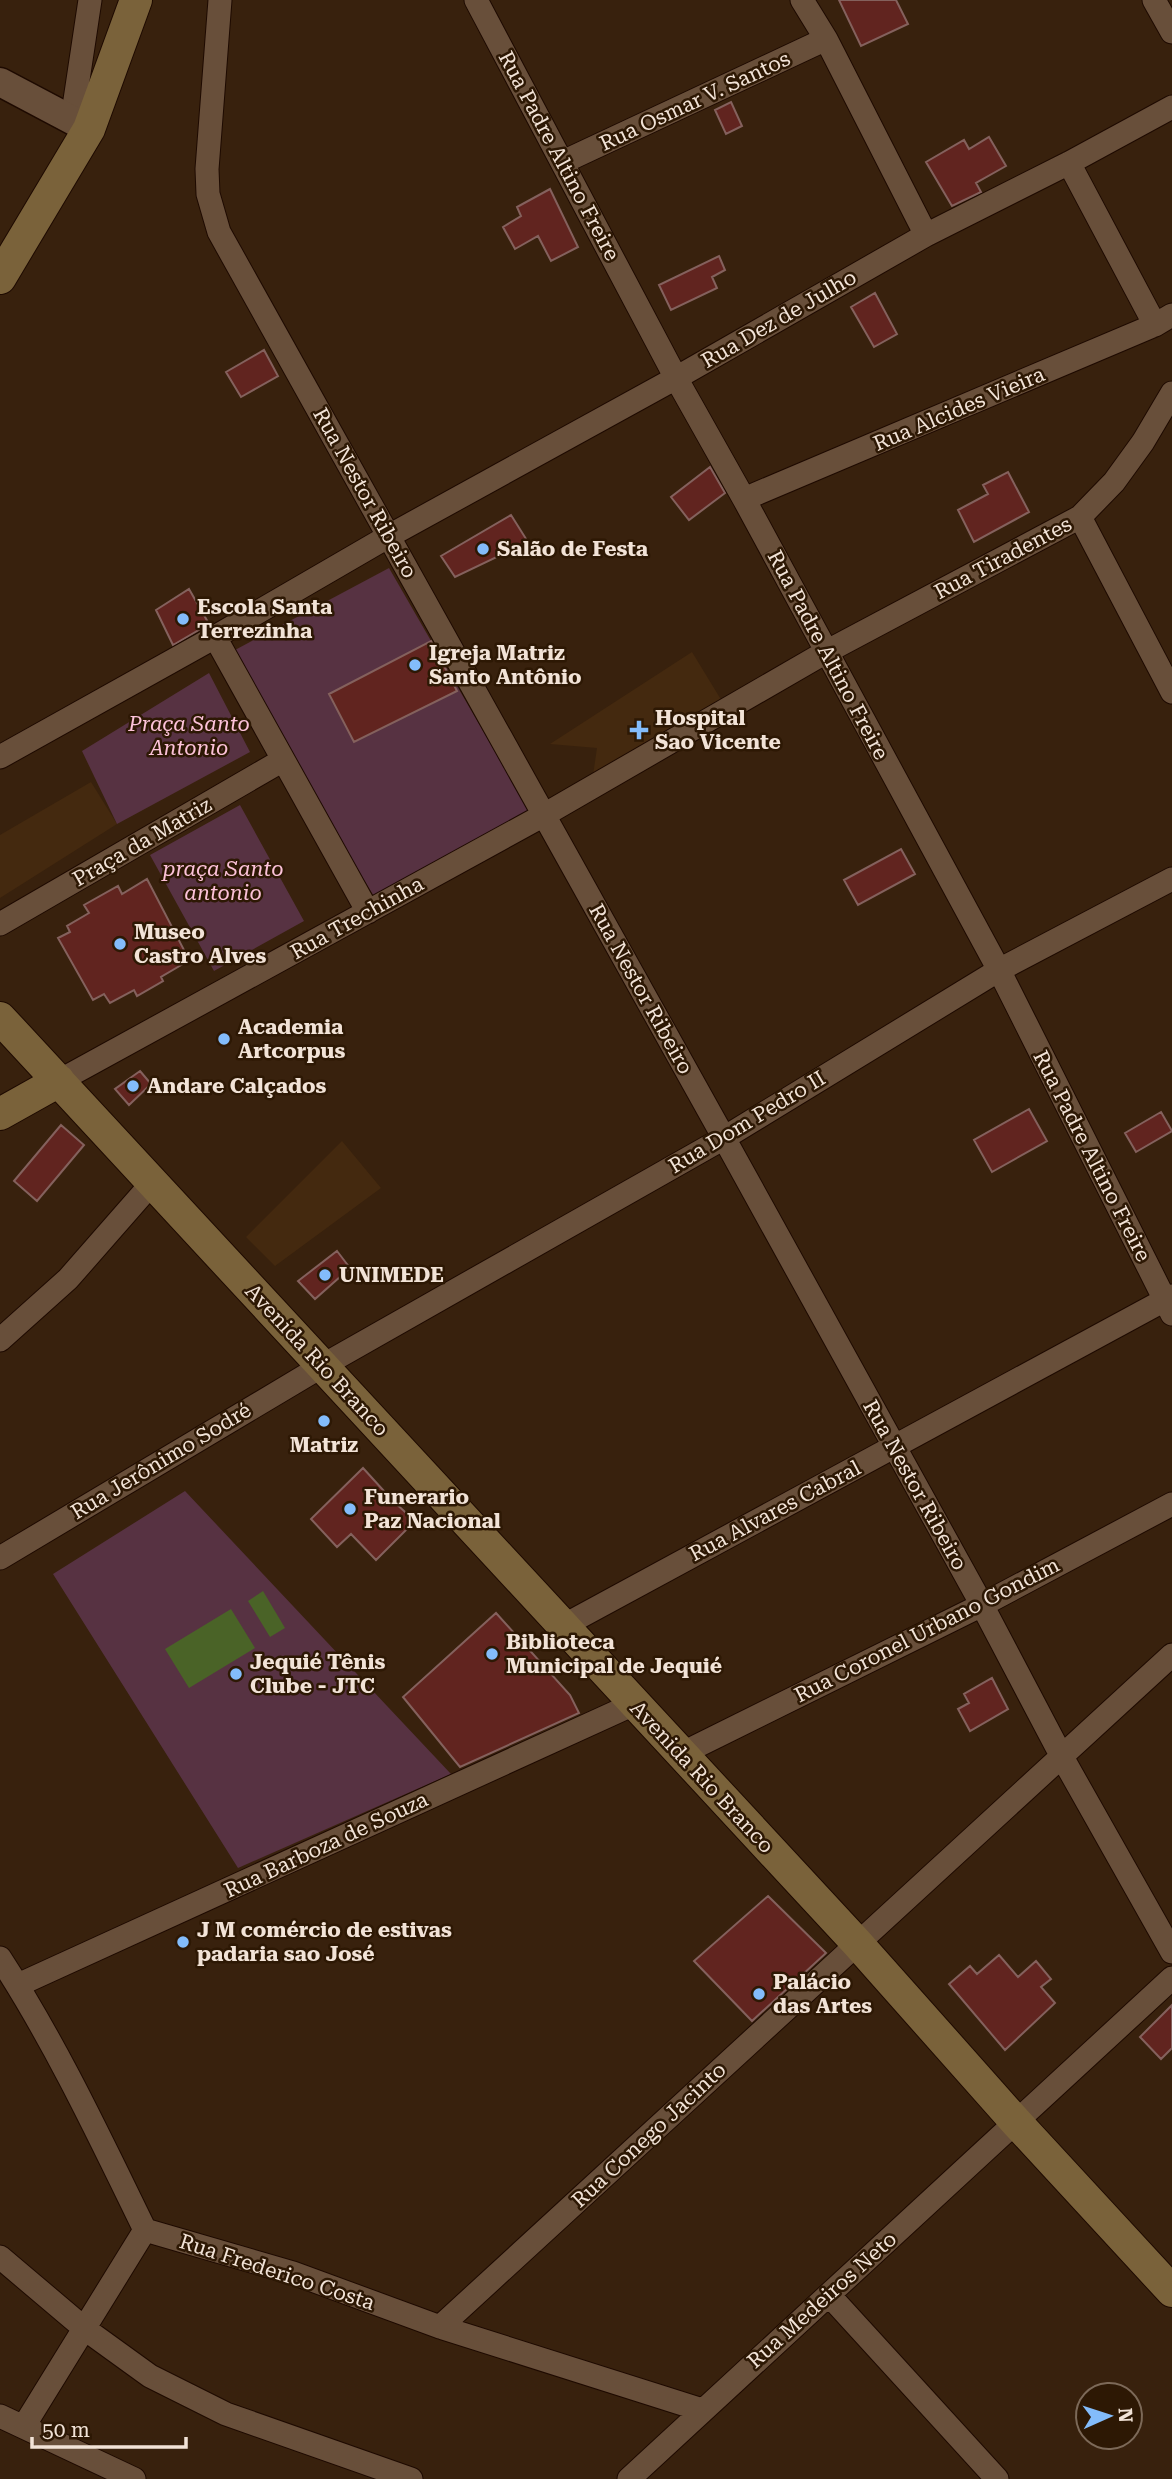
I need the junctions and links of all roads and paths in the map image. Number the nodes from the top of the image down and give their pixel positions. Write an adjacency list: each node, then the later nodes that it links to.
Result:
1 (90, 0): 11 (street)
2 (136, 0): 11 (main road)
3 (220, 0): 21 (street, Rua Nestor Ribeiro)
4 (476, 0): 12 (street, Rua Padre Altino Freire)
5 (802, 0): 8 (street)
6 (1154, 0): 7 (street)
7 (1172, 32)
8 (826, 39): 12 (street, Rua Osmar V. Santos); 14 (street)
9 (0, 82): 11 (street)
10 (1172, 107): 13 (street, Rua Dez de Julho)
11 (80, 125): 15 (main road)
12 (563, 163): 17 (street, Rua Padre Altino Freire)
13 (1069, 163): 14 (street, Rua Dez de Julho); 16 (street)
14 (926, 235): 17 (street, Rua Dez de Julho)
15 (0, 278)
16 (1164, 320): 19 (street, Rua Alcides Vieira)
17 (676, 378): 19 (street, Rua Padre Altino Freire); 21 (street, Rua Dez de Julho)
18 (1172, 393): 20 (street, Rua Tiradentes)
19 (744, 499): 23 (street, Rua Padre Altino Freire)
20 (1080, 517): 23 (street, Rua Tiradentes); 24 (street)
21 (389, 536): 22 (street, Rua Dez de Julho); 27 (street, Rua Nestor Ribeiro)
22 (215, 637): 25 (street, Rua Dez de Julho); 26 (street)
23 (826, 652): 27 (street, Rua Tiradentes); 31 (street, Rua Padre Altino Freire)
24 (1172, 692)
25 (0, 757)
26 (283, 760): 29 (street); 30 (street, Praça da Matriz)
27 (544, 815): 29 (street, Rua Trechinha); 35 (street, Rua Nestor Ribeiro)
28 (1172, 879): 31 (street, Rua Dom Pedro II)
29 (368, 912): 33 (street, Rua Trechinha)
30 (0, 924)
31 (999, 970): 35 (street, Rua Dom Pedro II); 37 (street, Rua Padre Altino Freire)
32 (0, 1018): 33 (main road, Avenida Rio Branco)
33 (59, 1081): 34 (main road); 36 (main road, Avenida Rio Branco)
34 (0, 1114)
35 (724, 1138): 39 (street, Rua Dom Pedro II); 40 (street, Rua Nestor Ribeiro)
36 (153, 1182): 38 (street); 39 (main road, Avenida Rio Branco)
37 (1169, 1303): 40 (street, Rua Alvares Cabral)
38 (0, 1340)
39 (322, 1366): 42 (street, Rua Jerônimo Sodré); 44 (main road, Avenida Rio Branco)
40 (894, 1447): 43 (street, Rua Nestor Ribeiro); 44 (street, Rua Alvares Cabral)
41 (1172, 1504): 43 (street, Rua Coronel Urbano Gondim)
42 (0, 1558)
43 (982, 1605): 47 (street, Rua Coronel Urbano Gondim); 48 (street, Rua Nestor Ribeiro)
44 (563, 1626): 46 (main road, Avenida Rio Branco)
45 (1172, 1655): 48 (street, Rua Conego Jacinto)
46 (634, 1704): 47 (main road, Avenida Rio Branco); 53 (street, Rua Barboza de Souza)
47 (681, 1754): 49 (main road, Avenida Rio Branco)
48 (1062, 1757): 49 (street, Rua Conego Jacinto); 50 (street, Rua Nestor Ribeiro)
49 (857, 1943): 54 (main road, Avenida Rio Branco); 59 (street, Rua Conego Jacinto)
50 (1172, 1952)
51 (0, 1958): 53 (street)
52 (1172, 1978): 54 (street, Rua Medeiros Neto)
53 (18, 1985): 55 (street)
54 (1016, 2122): 57 (main road, Avenida Rio Branco); 58 (street, Rua Medeiros Neto)
55 (145, 2230): 59 (street, Rua Frederico Costa); 60 (street)
56 (0, 2257): 60 (street)
57 (1172, 2291)
58 (829, 2295): 61 (street, Rua Medeiros Neto); 67 (street)
59 (440, 2327): 61 (street, Rua Frederico Costa)
60 (85, 2329): 63 (street); 65 (street)
61 (702, 2410): 66 (street, Rua Medeiros Neto)
62 (0, 2416): 63 (street)
63 (24, 2426): 64 (street)
64 (134, 2479)
65 (411, 2479)
66 (629, 2479)
67 (997, 2479)

